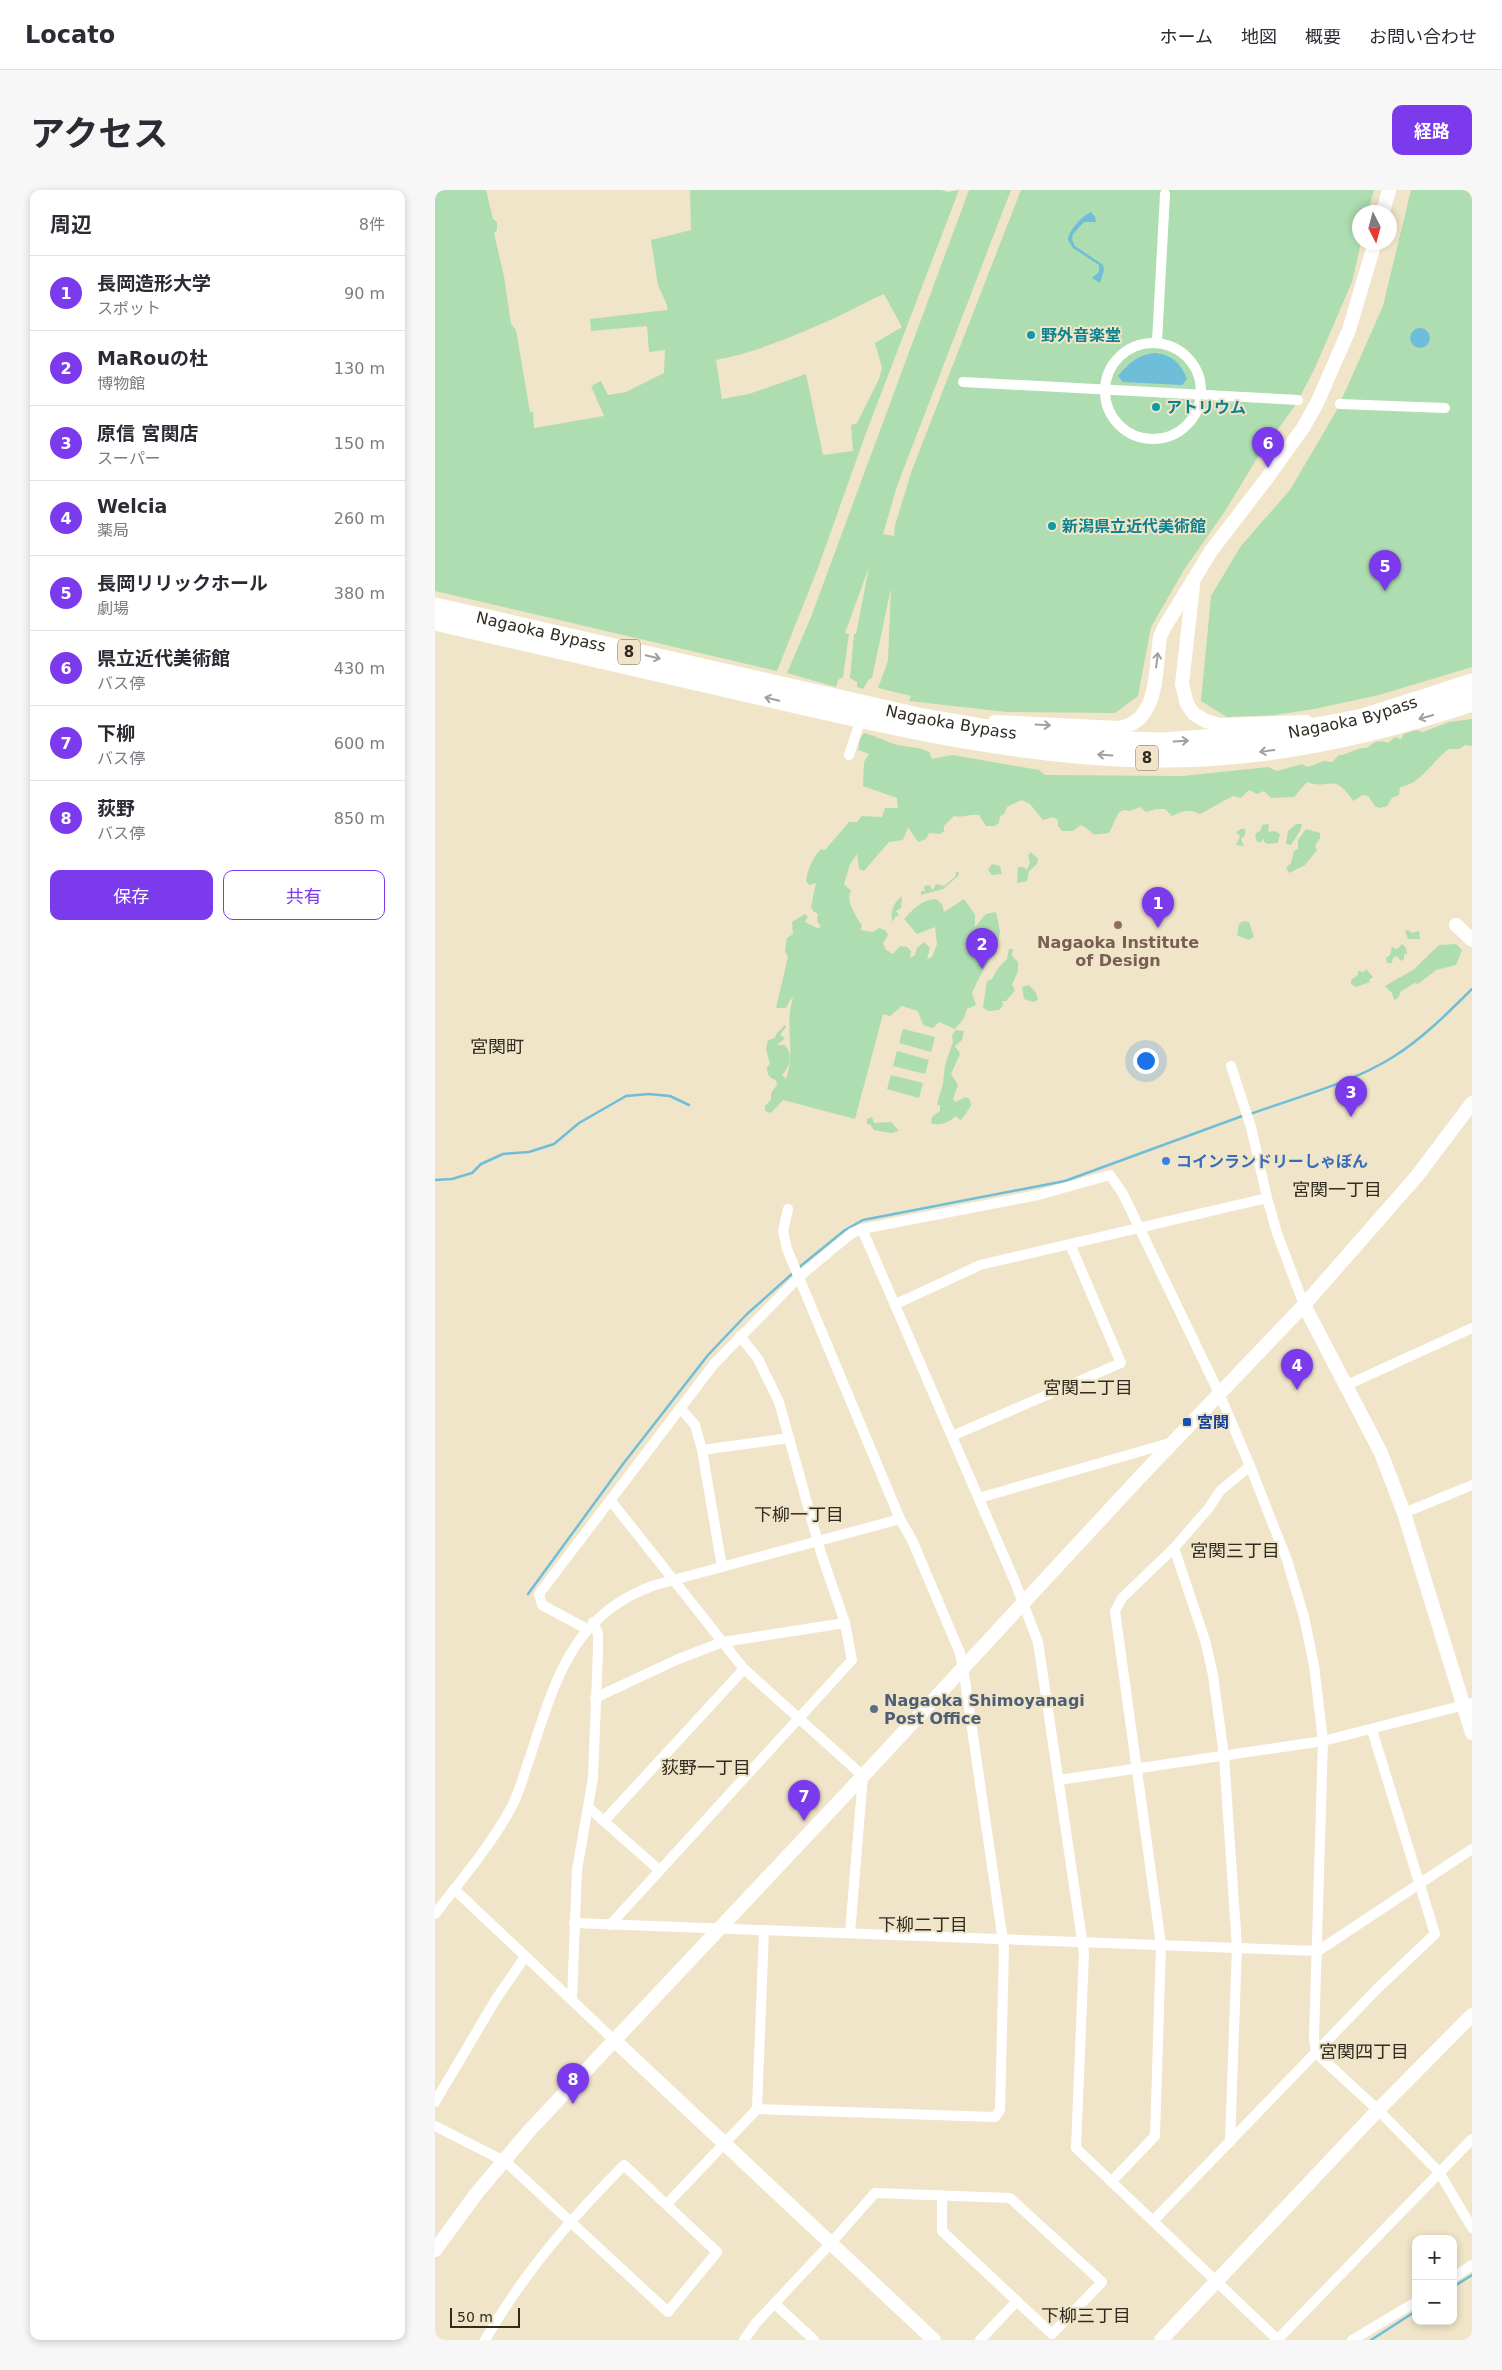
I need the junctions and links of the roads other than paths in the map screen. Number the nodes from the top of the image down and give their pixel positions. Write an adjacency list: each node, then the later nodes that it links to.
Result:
1 (1389, 190): 3 (street)
2 (1165, 194): 5 (street)
3 (1385, 205)
4 (1373, 250): 12 (street)
5 (1157, 342): 7 (street); 8 (street)
6 (963, 382): 7 (street)
7 (1103, 389): 8 (street); 8 (street)
8 (1202, 394): 9 (street)
9 (1298, 400)
10 (1340, 404): 11 (street)
11 (1445, 408)
12 (1193, 582): 18 (street); 19 (street, one-way to 12)
13 (435, 607): 17 (highway, Nagaoka Bypass / 8, one-way to 17)
14 (435, 621): 17 (highway, Nagaoka Bypass / 8, one-way to 14)
15 (1472, 683): 18 (highway, Nagaoka Bypass / 8)
16 (1472, 702): 17 (highway, Nagaoka Bypass / 8, one-way to 17)
17 (821, 703): 19 (highway, Nagaoka Bypass / 8)
18 (1401, 708): 19 (highway, Nagaoka Bypass / 8, one-way to 18)
19 (942, 721)
20 (858, 728): 21 (street)
21 (849, 755)
22 (1456, 925): 23 (street)
23 (1472, 940)
24 (1231, 1066): 26 (street)
25 (1471, 1109): 33 (street)
26 (1267, 1198): 28 (street); 33 (street)
27 (788, 1209): 31 (street)
28 (1139, 1228): 29 (street); 30 (street); 37 (street)
29 (862, 1229): 31 (street); 32 (street)
30 (1070, 1244): 32 (street); 39 (street)
31 (800, 1276): 35 (street); 48 (street)
32 (896, 1304): 39 (street)
33 (1304, 1305): 36 (street); 37 (street)
34 (1472, 1328): 36 (street)
35 (741, 1336): 38 (street); 40 (street)
36 (1347, 1385): 47 (street)
37 (1219, 1393): 41 (street); 43 (street)
38 (680, 1408): 42 (street); 46 (street)
39 (951, 1436): 45 (street)
40 (789, 1438): 42 (street); 49 (street)
41 (1174, 1442): 45 (street); 53 (street)
42 (702, 1450): 51 (street)
43 (1250, 1466): 50 (street); 64 (street)
44 (1472, 1485): 47 (street)
45 (979, 1498): 53 (street)
46 (611, 1501): 52 (street); 55 (street)
47 (1404, 1513): 60 (street)
48 (900, 1519): 49 (street); 57 (street)
49 (819, 1541): 51 (street); 54 (street)
50 (1174, 1548): 65 (street); 66 (street)
51 (722, 1567): 52 (street)
52 (673, 1580): 55 (street); 56 (street)
53 (1023, 1602): 57 (street); 68 (street)
54 (845, 1623): 56 (street); 61 (street)
55 (590, 1626): 59 (street); 74 (street)
56 (723, 1642): 58 (street); 59 (street)
57 (963, 1667): 67 (street); 81 (street)
58 (744, 1669): 61 (street); 70 (street)
59 (595, 1698): 69 (street)
60 (1468, 1704): 62 (street); 63 (street)
61 (799, 1718): 67 (street); 72 (street)
62 (1372, 1730): 64 (street); 73 (street)
63 (1472, 1733)
64 (1323, 1741): 65 (street); 85 (street)
65 (1224, 1756): 66 (street); 84 (street)
66 (1137, 1769): 68 (street); 83 (street)
67 (863, 1776): 78 (street); 80 (street)
68 (1059, 1780): 82 (street)
69 (589, 1808): 70 (street); 76 (street)
70 (604, 1821): 72 (street)
71 (1472, 1849): 73 (street)
72 (659, 1870): 77 (street)
73 (1419, 1883): 85 (street); 90 (street)
74 (454, 1889): 75 (street); 86 (street)
75 (435, 1914)
76 (574, 1923): 77 (street); 87 (street)
77 (610, 1925): 78 (street)
78 (718, 1929): 79 (street); 89 (street)
79 (764, 1930): 80 (street); 92 (street)
80 (850, 1933): 81 (street)
81 (1003, 1939): 82 (street); 92 (street)
82 (1083, 1943): 83 (street); 100 (street)
83 (1161, 1945): 84 (street); 100 (street)
84 (1237, 1947): 85 (street); 96 (street)
85 (1317, 1951): 90 (street)
86 (525, 1957): 87 (street); 91 (street)
87 (572, 2000): 89 (street)
88 (1472, 2015): 93 (street)
89 (615, 2041): 97 (street); 98 (street)
90 (1316, 2054): 93 (street); 96 (street)
91 (435, 2102)
92 (757, 2109): 97 (street)
93 (1378, 2110): 99 (street); 110 (street)
94 (435, 2126): 98 (street)
95 (1472, 2139): 99 (street)
96 (1229, 2142): 104 (street)
97 (725, 2143): 102 (street); 106 (street)
98 (506, 2162): 103 (street); 107 (street)
99 (1439, 2172): 105 (street); 120 (street)
100 (1111, 2182): 104 (street)
101 (942, 2195): 106 (street); 111 (street); 111 (street)
102 (667, 2204): 103 (street); 103 (street)
103 (571, 2220): 114 (street)
104 (1153, 2221): 110 (street)
105 (1472, 2228)
106 (831, 2243): 112 (street); 117 (street)
107 (435, 2250)
108 (1472, 2265): 109 (street)
109 (1457, 2275)
110 (1218, 2281): 119 (street); 120 (street)
111 (1017, 2301): 118 (street)
112 (775, 2304): 115 (street); 116 (street)
113 (1412, 2304): 121 (street)
114 (485, 2340)
115 (744, 2340)
116 (814, 2340)
117 (934, 2340)
118 (980, 2340)
119 (1161, 2340)
120 (1278, 2340)
121 (1352, 2340)

